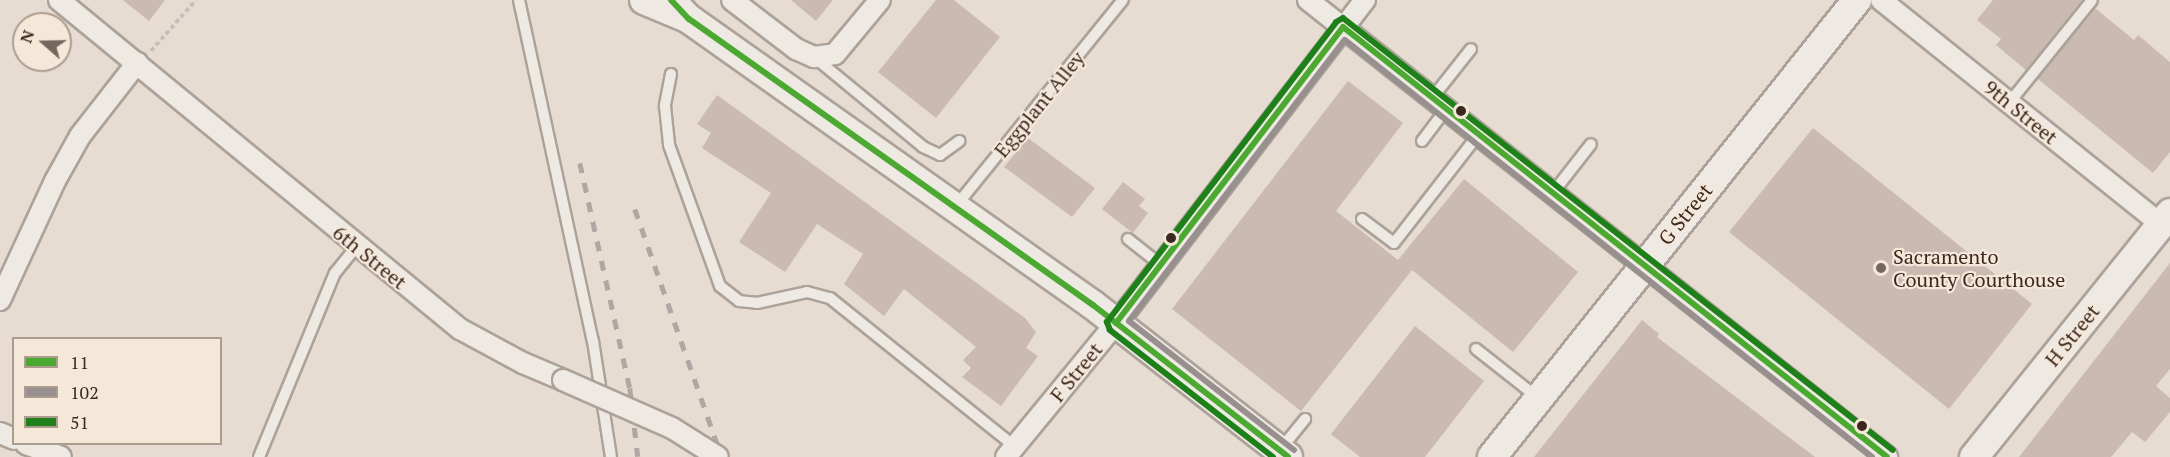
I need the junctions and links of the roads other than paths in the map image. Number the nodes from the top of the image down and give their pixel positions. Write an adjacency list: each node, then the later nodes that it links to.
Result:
1 (59, 0): 16 (street, 6th Street)
2 (519, 0): 42 (lane)
3 (644, 0): 12 (main road)
4 (732, 0): 15 (street)
5 (880, 0): 15 (street)
6 (1123, 0): 25 (lane, Eggplant Alley)
7 (1308, 0): 13 (street)
8 (1365, 0): 13 (street, F Street)
9 (1857, 0): 31 (main road, G Street)
10 (1881, 0): 19 (street, 9th Street)
11 (2092, 0): 19 (lane)
12 (680, 9): 25 (main road)
13 (1343, 27): 18 (street); 30 (street, F Street)
14 (1471, 49): 18 (lane)
15 (814, 57): 21 (lane)
16 (137, 63): 29 (street, 6th Street); 32 (street)
17 (671, 74): 38 (lane)
18 (1440, 103): 20 (street); 22 (lane)
19 (2009, 103): 26 (street, 9th Street)
20 (1479, 134): 24 (street); 27 (lane)
21 (959, 141)
22 (1422, 141)
23 (1591, 144): 24 (lane)
24 (1552, 194): 31 (street)
25 (954, 209): 33 (main road)
26 (2165, 218): 46 (main road, H Street)
27 (1362, 219)
28 (1128, 239): 30 (lane)
29 (357, 246): 41 (lane); 43 (street, 6th Street, bridge)
30 (1161, 265): 33 (street, F Street)
31 (1643, 267): 35 (main road, G Street); 45 (street)
32 (0, 300)
33 (1116, 323): 38 (street, F Street); 39 (main road)
34 (1476, 349): 35 (lane)
35 (1539, 398): 44 (main road, G Street)
36 (1305, 418): 39 (lane)
37 (29, 445): 40 (street)
38 (1011, 452)
39 (1284, 454)
40 (61, 457)
41 (259, 457)
42 (611, 457)
43 (718, 457)
44 (1492, 457)
45 (1887, 457)
46 (1974, 457)

